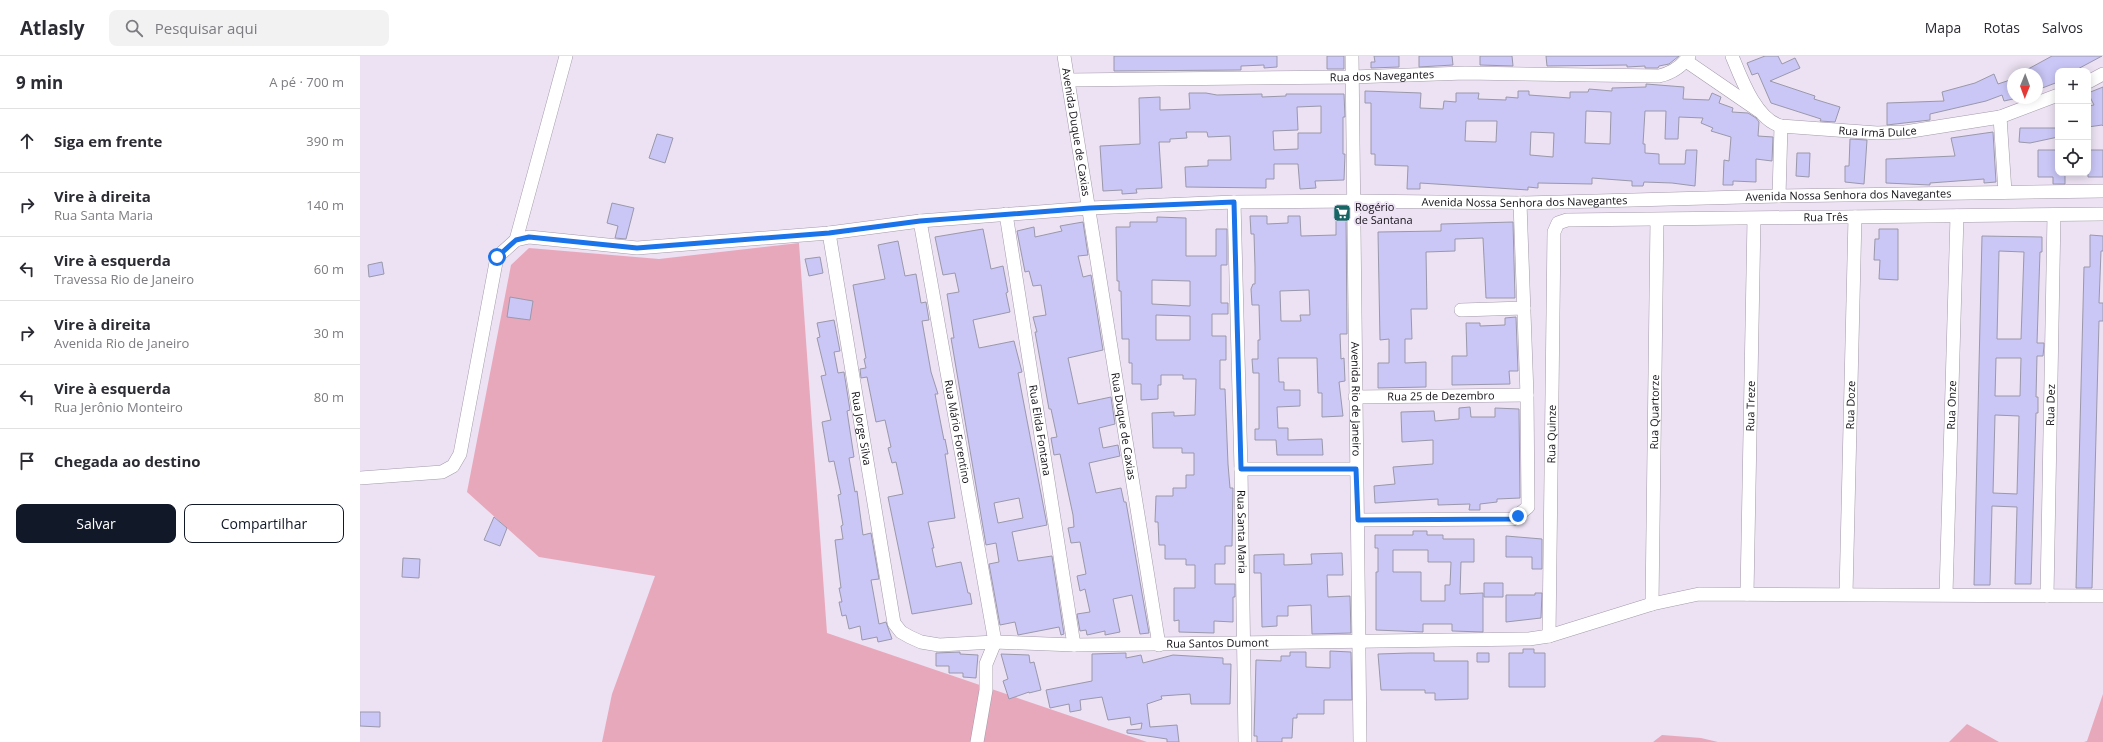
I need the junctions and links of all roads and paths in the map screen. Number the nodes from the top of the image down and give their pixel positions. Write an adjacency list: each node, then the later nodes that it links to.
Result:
1 (566, 56): 31 (street)
2 (1064, 56): 8 (street, Avenida Duque de Caxias)
3 (1352, 56): 7 (street, Avenida Rio de Janeiro)
4 (1732, 56): 11 (street, Rua Irmã Dulce)
5 (1688, 59): 7 (street, Rua dos Navegantes); 11 (street)
6 (2103, 74): 9 (street)
7 (1352, 77): 8 (street, Rua dos Navegantes); 17 (street, Avenida Rio de Janeiro)
8 (1068, 80): 20 (street, Avenida Duque de Caxias)
9 (2091, 80)
10 (2055, 96): 12 (street, Rua Irmã Dulce)
11 (1761, 112): 13 (street, Rua Irmã Dulce)
12 (2000, 117): 13 (street, Rua Irmã Dulce); 15 (street)
13 (1781, 126): 16 (street)
14 (2103, 191): 15 (street, Avenida Nossa Senhora dos Navegantes)
15 (2005, 192): 16 (street, Avenida Nossa Senhora dos Navegantes)
16 (1780, 196): 19 (street, Avenida Nossa Senhora dos Navegantes)
17 (1354, 200): 18 (street, Avenida Nossa Senhora dos Navegantes); 19 (street, Avenida Nossa Senhora dos Navegantes); 35 (street, Avenida Rio de Janeiro)
18 (1234, 202): 20 (street, Avenida Nossa Senhora dos Navegantes); 36 (street, Rua Santa Maria)
19 (1520, 203): 32 (street)
20 (1090, 208): 21 (street, Avenida Nossa Senhora dos Navegantes); 52 (street, Rua Duque de Caxias)
21 (1006, 214): 28 (street, Avenida Nossa Senhora dos Navegantes); 51 (street, Rua Elida Fontana)
22 (2103, 214): 23 (street, Rua Três)
23 (2054, 215): 24 (street, Rua Três); 43 (street, Rua Dez)
24 (1958, 216): 25 (street, Rua Três); 42 (street, Rua Onze)
25 (1855, 217): 26 (street, Rua Três); 41 (street, Rua Doze)
26 (1754, 219): 27 (street, Rua Três); 40 (street, Rua Treze)
27 (1657, 220): 29 (street, Rua Três); 45 (street, Rua Quartorze)
28 (920, 221): 30 (street, Avenida Nossa Senhora dos Navegantes); 48 (street, Rua Mário Forentino)
29 (1554, 232): 47 (street, Rua Quinze)
30 (829, 233): 31 (street, Avenida Nossa Senhora dos Navegantes); 46 (street, Rua Jorge Silva)
31 (516, 240): 38 (street)
32 (1524, 308): 33 (street); 34 (street)
33 (1461, 310)
34 (1527, 395): 35 (street, Rua 25 de Dezembro); 39 (street)
35 (1355, 396): 37 (street, Avenida Rio de Janeiro)
36 (1241, 469): 37 (street); 49 (street, Rua Santa Maria)
37 (1356, 469): 39 (street, Avenida Rio de Janeiro)
38 (360, 478)
39 (1358, 520): 50 (street, Avenida Rio de Janeiro)
40 (1747, 594): 41 (street, Rua Santos Dumont); 45 (street, Rua Santos Dumont)
41 (1846, 594): 42 (street, Rua Santos Dumont)
42 (1946, 594): 43 (street, Rua Santos Dumont)
43 (2047, 596): 44 (street, Rua Santos Dumont)
44 (2103, 596)
45 (1652, 604): 47 (street, Rua Santos Dumont)
46 (894, 623): 48 (street, Rua Santos Dumont)
47 (1549, 636): 50 (street, Rua Santos Dumont)
48 (995, 642): 51 (street, Rua Santos Dumont); 53 (street)
49 (1244, 643): 50 (street, Rua Santos Dumont); 52 (street, Rua Santos Dumont); 54 (street, Rua Santa Maria)
50 (1359, 643): 55 (street, Avenida Rio de Janeiro)
51 (1074, 645): 52 (street, Rua Santos Dumont)
52 (1159, 645)
53 (977, 742)
54 (1245, 742)
55 (1360, 742)

